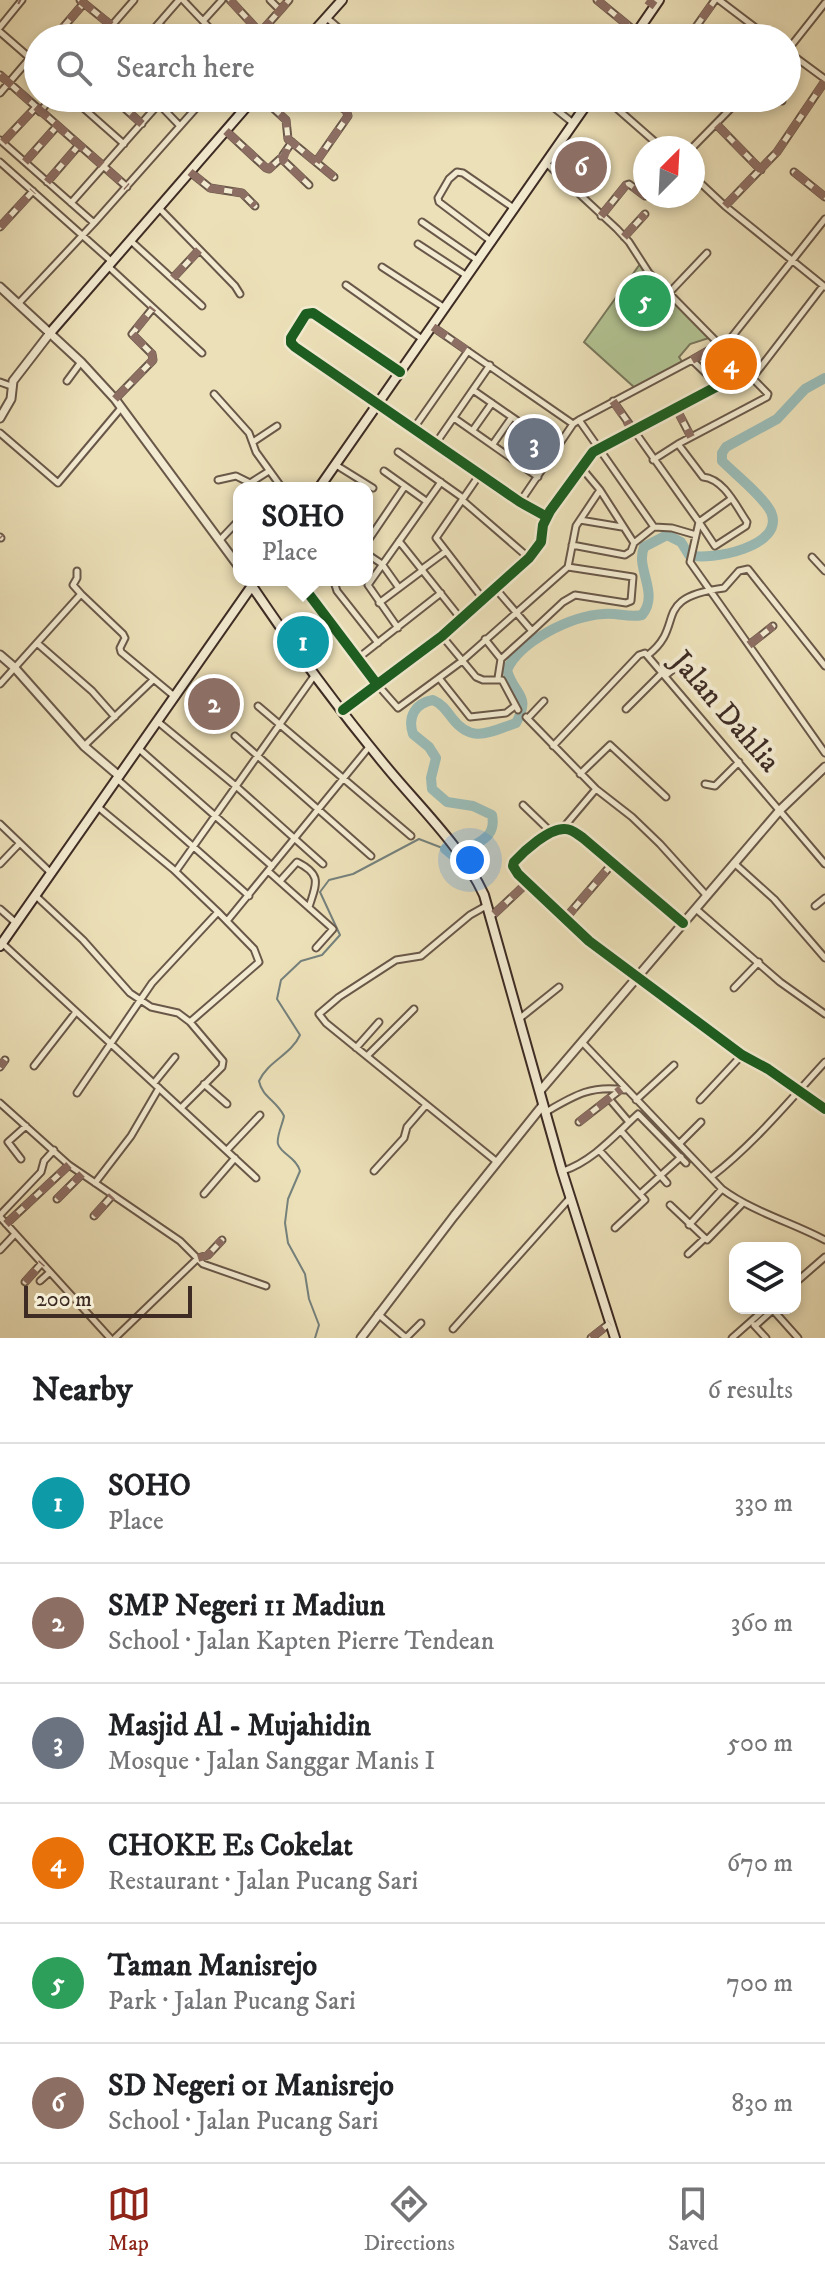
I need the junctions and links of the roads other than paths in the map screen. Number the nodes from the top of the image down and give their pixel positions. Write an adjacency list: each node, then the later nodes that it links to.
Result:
1 (20, 0): 30 (street)
2 (181, 0): 16 (street); 20 (street)
3 (222, 0): 16 (street)
4 (230, 0): 22 (street)
5 (270, 0): 14 (street)
6 (289, 0): 14 (street)
7 (342, 0): 15 (main road)
8 (597, 0): 26 (street)
9 (717, 0): 28 (street); 29 (street)
10 (131, 1): 19 (street)
11 (82, 2): 17 (street); 18 (street)
12 (654, 2): 27 (main road)
13 (825, 3): 31 (street)
14 (280, 10): 23 (street)
15 (326, 17): 24 (main road); 25 (street)
16 (203, 21): 21 (street)
17 (65, 24)
18 (110, 24)
19 (114, 24)
20 (159, 24)
21 (206, 24)
22 (251, 24)
23 (270, 24)
24 (320, 24)
25 (334, 24)
26 (625, 24)
27 (641, 24)
28 (699, 24)
29 (750, 24)
30 (0, 29): 32 (street)
31 (801, 33)
32 (24, 51)
33 (801, 62): 36 (street)
34 (24, 70): 37 (street)
35 (0, 75): 37 (street)
36 (825, 80): 72 (street)
37 (9, 83): 38 (street); 39 (street)
38 (0, 93)
39 (24, 97)
40 (36, 112): 62 (street)
41 (40, 112): 57 (street)
42 (89, 112): 64 (street)
43 (129, 112): 54 (street)
44 (152, 112): 54 (street)
45 (167, 112): 58 (street)
46 (193, 112): 58 (street)
47 (242, 112): 59 (main road)
48 (277, 112): 63 (street)
49 (347, 112): 69 (street)
50 (559, 112): 55 (street)
51 (581, 112): 55 (main road)
52 (621, 112): 60 (street)
53 (729, 112): 56 (street)
54 (142, 124): 64 (street)
55 (573, 124): 70 (main road)
56 (717, 125): 61 (street); 72 (street)
57 (57, 126): 65 (street); 68 (street)
58 (181, 126): 78 (street)
59 (226, 131): 66 (street); 73 (main road)
60 (648, 136)
61 (705, 136)
62 (1, 141): 68 (street)
63 (292, 142): 66 (street); 69 (street)
64 (124, 144): 71 (street)
65 (79, 145): 71 (street); 76 (street)
66 (282, 157): 77 (street)
67 (0, 162): 81 (street)
68 (25, 162): 76 (street)
69 (316, 162): 75 (street)
70 (546, 163): 87 (main road); 89 (street)
71 (104, 166): 78 (street); 83 (street)
72 (761, 170): 85 (street)
73 (190, 172): 84 (street); 86 (main road)
74 (794, 172): 82 (street)
75 (334, 177)
76 (47, 182): 83 (street)
77 (309, 185)
78 (127, 187): 92 (street)
79 (633, 187): 89 (street)
80 (705, 187): 85 (street)
81 (33, 191): 93 (street); 94 (street)
82 (825, 197)
83 (71, 203): 92 (street)
84 (255, 206)
85 (725, 206): 101 (street)
86 (158, 208): 96 (main road); 99 (street)
87 (516, 209): 97 (main road); 97 (street)
88 (645, 214): 95 (street)
89 (601, 216): 95 (street)
90 (825, 219): 101 (street)
91 (422, 222): 102 (street)
92 (94, 223): 94 (street)
93 (1, 225)
94 (81, 236): 103 (street); 112 (street)
95 (624, 237): 110 (street)
96 (130, 240): 103 (main road); 106 (street)
97 (492, 242): 102 (main road)
98 (418, 244): 105 (street)
99 (199, 250): 106 (street); 111 (street)
100 (707, 253): 110 (street)
101 (792, 261): 108 (street); 119 (street)
102 (479, 262): 105 (main road)
103 (109, 263): 114 (street); 117 (main road)
104 (382, 267): 115 (street)
105 (468, 277): 115 (main road)
106 (173, 278): 113 (street)
107 (346, 285): 118 (street)
108 (825, 285): 127 (street)
109 (0, 287): 112 (street)
110 (669, 293): 119 (street)
111 (240, 294)
112 (18, 304): 117 (street)
113 (202, 306)
114 (153, 308): 121 (street); 134 (street)
115 (445, 309): 116 (main road)
116 (433, 327): 118 (main road); 120 (street)
117 (50, 333): 123 (street); 130 (street)
118 (423, 340): 126 (main road)
119 (722, 346): 122 (street); 125 (street)
120 (468, 351): 124 (street); 145 (street)
121 (202, 353)
122 (692, 360): 131 (street); 135 (street)
123 (81, 362): 128 (street); 134 (street)
124 (491, 365): 132 (street); 143 (street)
125 (746, 371): 127 (street); 131 (street)
126 (400, 372): 137 (main road); 137 (street)
127 (753, 377): 150 (street)
128 (67, 381)
129 (0, 382): 130 (street)
130 (11, 386): 141 (street)
131 (719, 386): 139 (street)
132 (473, 390): 136 (street); 142 (street)
133 (214, 394): 151 (street)
134 (115, 399): 138 (street)
135 (613, 401): 143 (street); 148 (street)
136 (492, 403): 140 (street); 146 (street)
137 (378, 404): 145 (street); 160 (main road)
138 (122, 407): 149 (street); 187 (street)
139 (676, 408): 148 (street); 150 (street)
140 (512, 417): 147 (street); 153 (street)
141 (0, 418)
142 (454, 418): 146 (street); 152 (street)
143 (576, 422): 155 (street); 156 (street)
144 (277, 426): 151 (street)
145 (414, 428): 152 (street)
146 (473, 430): 153 (street)
147 (532, 431): 155 (street); 158 (street)
148 (633, 432): 156 (street); 159 (street)
149 (0, 433)
150 (691, 437): 154 (street)
151 (253, 442): 162 (street)
152 (436, 443): 164 (street)
153 (493, 444): 158 (street)
154 (678, 444): 159 (street); 176 (street)
155 (558, 449): 165 (street)
156 (599, 449): 161 (street); 183 (street)
157 (398, 452): 172 (street)
158 (513, 459): 165 (street)
159 (653, 460): 181 (street)
160 (336, 465): 170 (main road); 171 (street)
161 (580, 466): 174 (street); 179 (street)
162 (269, 471): 168 (street); 169 (street)
163 (384, 471): 173 (street)
164 (480, 474): 175 (street); 178 (street)
165 (538, 477): 178 (street)
166 (218, 480): 167 (street)
167 (248, 482)
168 (252, 482)
169 (277, 482)
170 (323, 482)
171 (363, 482)
172 (441, 482): 175 (street); 177 (street)
173 (405, 486): 177 (street); 185 (street)
174 (600, 490): 180 (street); 184 (street)
175 (463, 499): 191 (street); 195 (street)
176 (731, 499): 181 (street); 181 (street)
177 (426, 501): 188 (street)
178 (520, 502): 179 (street)
179 (547, 517): 195 (street)
180 (580, 520): 184 (street); 190 (street)
181 (699, 522): 186 (street)
182 (233, 526): 187 (street)
183 (654, 527): 186 (street); 189 (street)
184 (623, 528): 189 (street)
185 (373, 533)
186 (696, 535): 208 (street)
187 (220, 540): 193 (street)
188 (399, 541): 196 (street); 198 (street)
189 (634, 543): 190 (street)
190 (572, 545): 197 (street)
191 (445, 552): 198 (street); 211 (street)
192 (812, 557): 200 (street)
193 (233, 558)
194 (373, 558): 196 (street)
195 (529, 558): 207 (street)
196 (382, 564): 201 (street); 206 (street)
197 (568, 567): 213 (street); 217 (street)
198 (423, 570): 206 (street); 209 (street)
199 (77, 571): 210 (street)
200 (825, 571)
201 (373, 578)
202 (249, 586): 238 (main road)
203 (255, 586): 231 (main road)
204 (335, 586): 221 (street)
205 (369, 586): 212 (street)
206 (399, 588): 212 (street)
207 (496, 589): 211 (street); 213 (street)
208 (711, 590): 222 (street); 224 (street); 229 (street)
209 (441, 593): 214 (street); 216 (street)
210 (81, 594): 220 (street); 235 (street)
211 (483, 600): 214 (street)
212 (379, 603): 216 (street)
213 (515, 614): 217 (street); 219 (street)
214 (461, 619): 218 (street)
215 (773, 626): 222 (street)
216 (398, 628): 221 (street)
217 (533, 630): 227 (street)
218 (442, 636): 228 (street); 236 (street)
219 (485, 639): 227 (street); 228 (street)
220 (37, 643): 230 (street); 243 (street)
221 (378, 643): 226 (street)
222 (749, 645): 251 (street)
223 (0, 655): 230 (street)
224 (648, 655): 232 (street, Jalan Dahlia); 249 (street, Jalan Dahlia)
225 (689, 656): 232 (street)
226 (357, 659)
227 (501, 659): 234 (street)
228 (462, 661): 233 (street); 234 (street)
229 (825, 666)
230 (14, 667): 237 (street); 247 (street)
231 (316, 674): 242 (main road); 245 (street)
232 (664, 674): 241 (street); 253 (street, Jalan Dahlia)
233 (439, 678): 234 (street); 236 (street)
234 (498, 678)
235 (154, 680): 238 (street); 243 (street)
236 (376, 683): 242 (street)
237 (0, 684)
238 (174, 696): 244 (main road)
239 (544, 701): 249 (street)
240 (258, 706): 245 (street)
241 (626, 709)
242 (343, 710): 248 (main road)
243 (115, 717): 247 (street)
244 (156, 721): 250 (main road); 259 (street)
245 (281, 724): 252 (street); 257 (street)
246 (235, 736): 252 (street)
247 (84, 746): 256 (street)
248 (369, 746): 257 (street); 289 (main road)
249 (553, 746): 255 (street)
250 (138, 747): 256 (main road); 266 (street)
251 (825, 753)
252 (257, 756): 259 (street); 264 (street)
253 (739, 762): 258 (street); 265 (street, Jalan Dahlia)
254 (825, 767): 265 (street)
255 (580, 774): 260 (street); 261 (street)
256 (117, 777): 263 (main road); 273 (street)
257 (343, 778): 264 (street); 270 (street)
258 (705, 784)
259 (237, 787): 266 (street); 271 (street)
260 (596, 789): 268 (street); 287 (street)
261 (666, 797)
262 (523, 805): 269 (street)
263 (97, 807): 281 (street); 282 (main road)
264 (319, 809): 271 (street); 274 (street)
265 (780, 810): 275 (street); 279 (street, Jalan Dahlia)
266 (216, 817): 273 (street); 280 (street)
267 (0, 824): 272 (street)
268 (563, 828): 269 (street); 278 (street)
269 (551, 832): 284 (street)
270 (411, 836)
271 (294, 840): 277 (street); 280 (street)
272 (19, 844): 276 (street); 282 (street)
273 (193, 847): 281 (street); 286 (street)
274 (371, 856)
275 (734, 863): 287 (street); 302 (street)
276 (0, 864)
277 (323, 864)
278 (612, 864): 296 (street); 299 (street)
279 (825, 864)
280 (270, 868): 283 (street); 286 (street)
281 (176, 871): 294 (street)
282 (51, 873): 285 (main road)
283 (280, 881): 291 (street); 291 (street)
284 (527, 883): 295 (street); 296 (street)
285 (35, 895): 298 (main road); 307 (street)
286 (249, 896): 297 (street)
287 (707, 896): 292 (street)
288 (825, 898): 290 (street)
289 (487, 905): 311 (main road); 316 (street)
290 (815, 906)
291 (309, 907): 301 (street)
292 (696, 908): 299 (street); 303 (street)
293 (0, 909): 298 (street)
294 (218, 912): 297 (street); 307 (street)
295 (494, 914)
296 (564, 920): 304 (street)
297 (227, 921): 312 (street)
298 (16, 923): 300 (main road)
299 (683, 923): 304 (street)
300 (1, 945): 309 (street)
301 (316, 948)
302 (825, 958)
303 (759, 962): 306 (street); 310 (street)
304 (638, 977): 314 (street); 317 (street)
305 (559, 987): 311 (street)
306 (734, 988)
307 (140, 1001): 312 (street); 315 (street)
308 (414, 1009): 318 (street)
309 (76, 1012): 315 (street); 323 (street)
310 (825, 1014)
311 (519, 1019): 328 (main road)
312 (190, 1022): 325 (street)
313 (379, 1022): 316 (street)
314 (582, 1042): 327 (street); 328 (street)
315 (111, 1045): 326 (street); 330 (street)
316 (356, 1048): 318 (street)
317 (742, 1055): 329 (street); 332 (street)
318 (367, 1056): 336 (street)
319 (175, 1057): 326 (street)
320 (5, 1060): 324 (street)
321 (825, 1062): 329 (street)
322 (674, 1065): 331 (street)
323 (34, 1066)
324 (0, 1067)
325 (204, 1084): 335 (street); 337 (street)
326 (156, 1085): 337 (street); 362 (street)
327 (623, 1089): 331 (street); 338 (street); 341 (street)
328 (540, 1091): 338 (main road)
329 (799, 1091): 339 (street); 360 (street)
330 (77, 1093)
331 (636, 1100): 346 (street)
332 (700, 1100)
333 (612, 1102): 342 (street)
334 (0, 1103): 344 (street)
335 (227, 1104)
336 (426, 1105): 353 (street); 356 (street)
337 (182, 1107): 348 (street)
338 (544, 1109): 353 (street); 357 (main road)
339 (825, 1109)
340 (260, 1115): 348 (street)
341 (579, 1122)
342 (629, 1122): 345 (street); 350 (street)
343 (701, 1122): 346 (street)
344 (26, 1126): 347 (street); 352 (street)
345 (621, 1131): 349 (street); 359 (street)
346 (679, 1144): 360 (street)
347 (54, 1150): 355 (street); 372 (street)
348 (227, 1150): 351 (street)
349 (599, 1150): 357 (street); 366 (street)
350 (681, 1157): 354 (street); 359 (street)
351 (235, 1158): 361 (street); 365 (street)
352 (21, 1159)
353 (497, 1162): 391 (street)
354 (686, 1163)
355 (69, 1165): 358 (street); 374 (street)
356 (374, 1171)
357 (562, 1171): 368 (main road)
358 (82, 1174): 362 (street); 369 (street)
359 (661, 1176): 363 (street); 366 (street)
360 (711, 1177): 364 (street)
361 (256, 1178)
362 (95, 1183): 367 (street)
363 (667, 1183)
364 (722, 1189): 370 (street); 375 (street)
365 (204, 1194)
366 (640, 1194): 376 (street)
367 (112, 1196): 373 (street); 384 (street)
368 (570, 1198): 394 (main road); 396 (street)
369 (57, 1199)
370 (742, 1204): 378 (street); 380 (street)
371 (670, 1205): 375 (street)
372 (0, 1216): 374 (street)
373 (94, 1216)
374 (6, 1224): 377 (street)
375 (689, 1225): 378 (street)
376 (615, 1228)
377 (15, 1234): 381 (street); 385 (street)
378 (704, 1239): 382 (street)
379 (222, 1240): 384 (street)
380 (825, 1240)
381 (0, 1250)
382 (688, 1254)
383 (825, 1257): 387 (street)
384 (198, 1258): 390 (street); 397 (street)
385 (42, 1263): 386 (street); 389 (street)
386 (50, 1272): 388 (street); 397 (street)
387 (801, 1278)
388 (40, 1281)
389 (25, 1282)
390 (266, 1286)
391 (378, 1314): 398 (street); 399 (street)
392 (761, 1314): 395 (street)
393 (421, 1323): 399 (street)
394 (610, 1323): 400 (street); 401 (main road)
395 (753, 1324): 402 (street); 403 (street); 404 (street)
396 (453, 1329)
397 (112, 1338)
398 (361, 1338)
399 (406, 1338)
400 (591, 1338)
401 (615, 1338)
402 (732, 1338)
403 (766, 1338)
404 (798, 1338)

